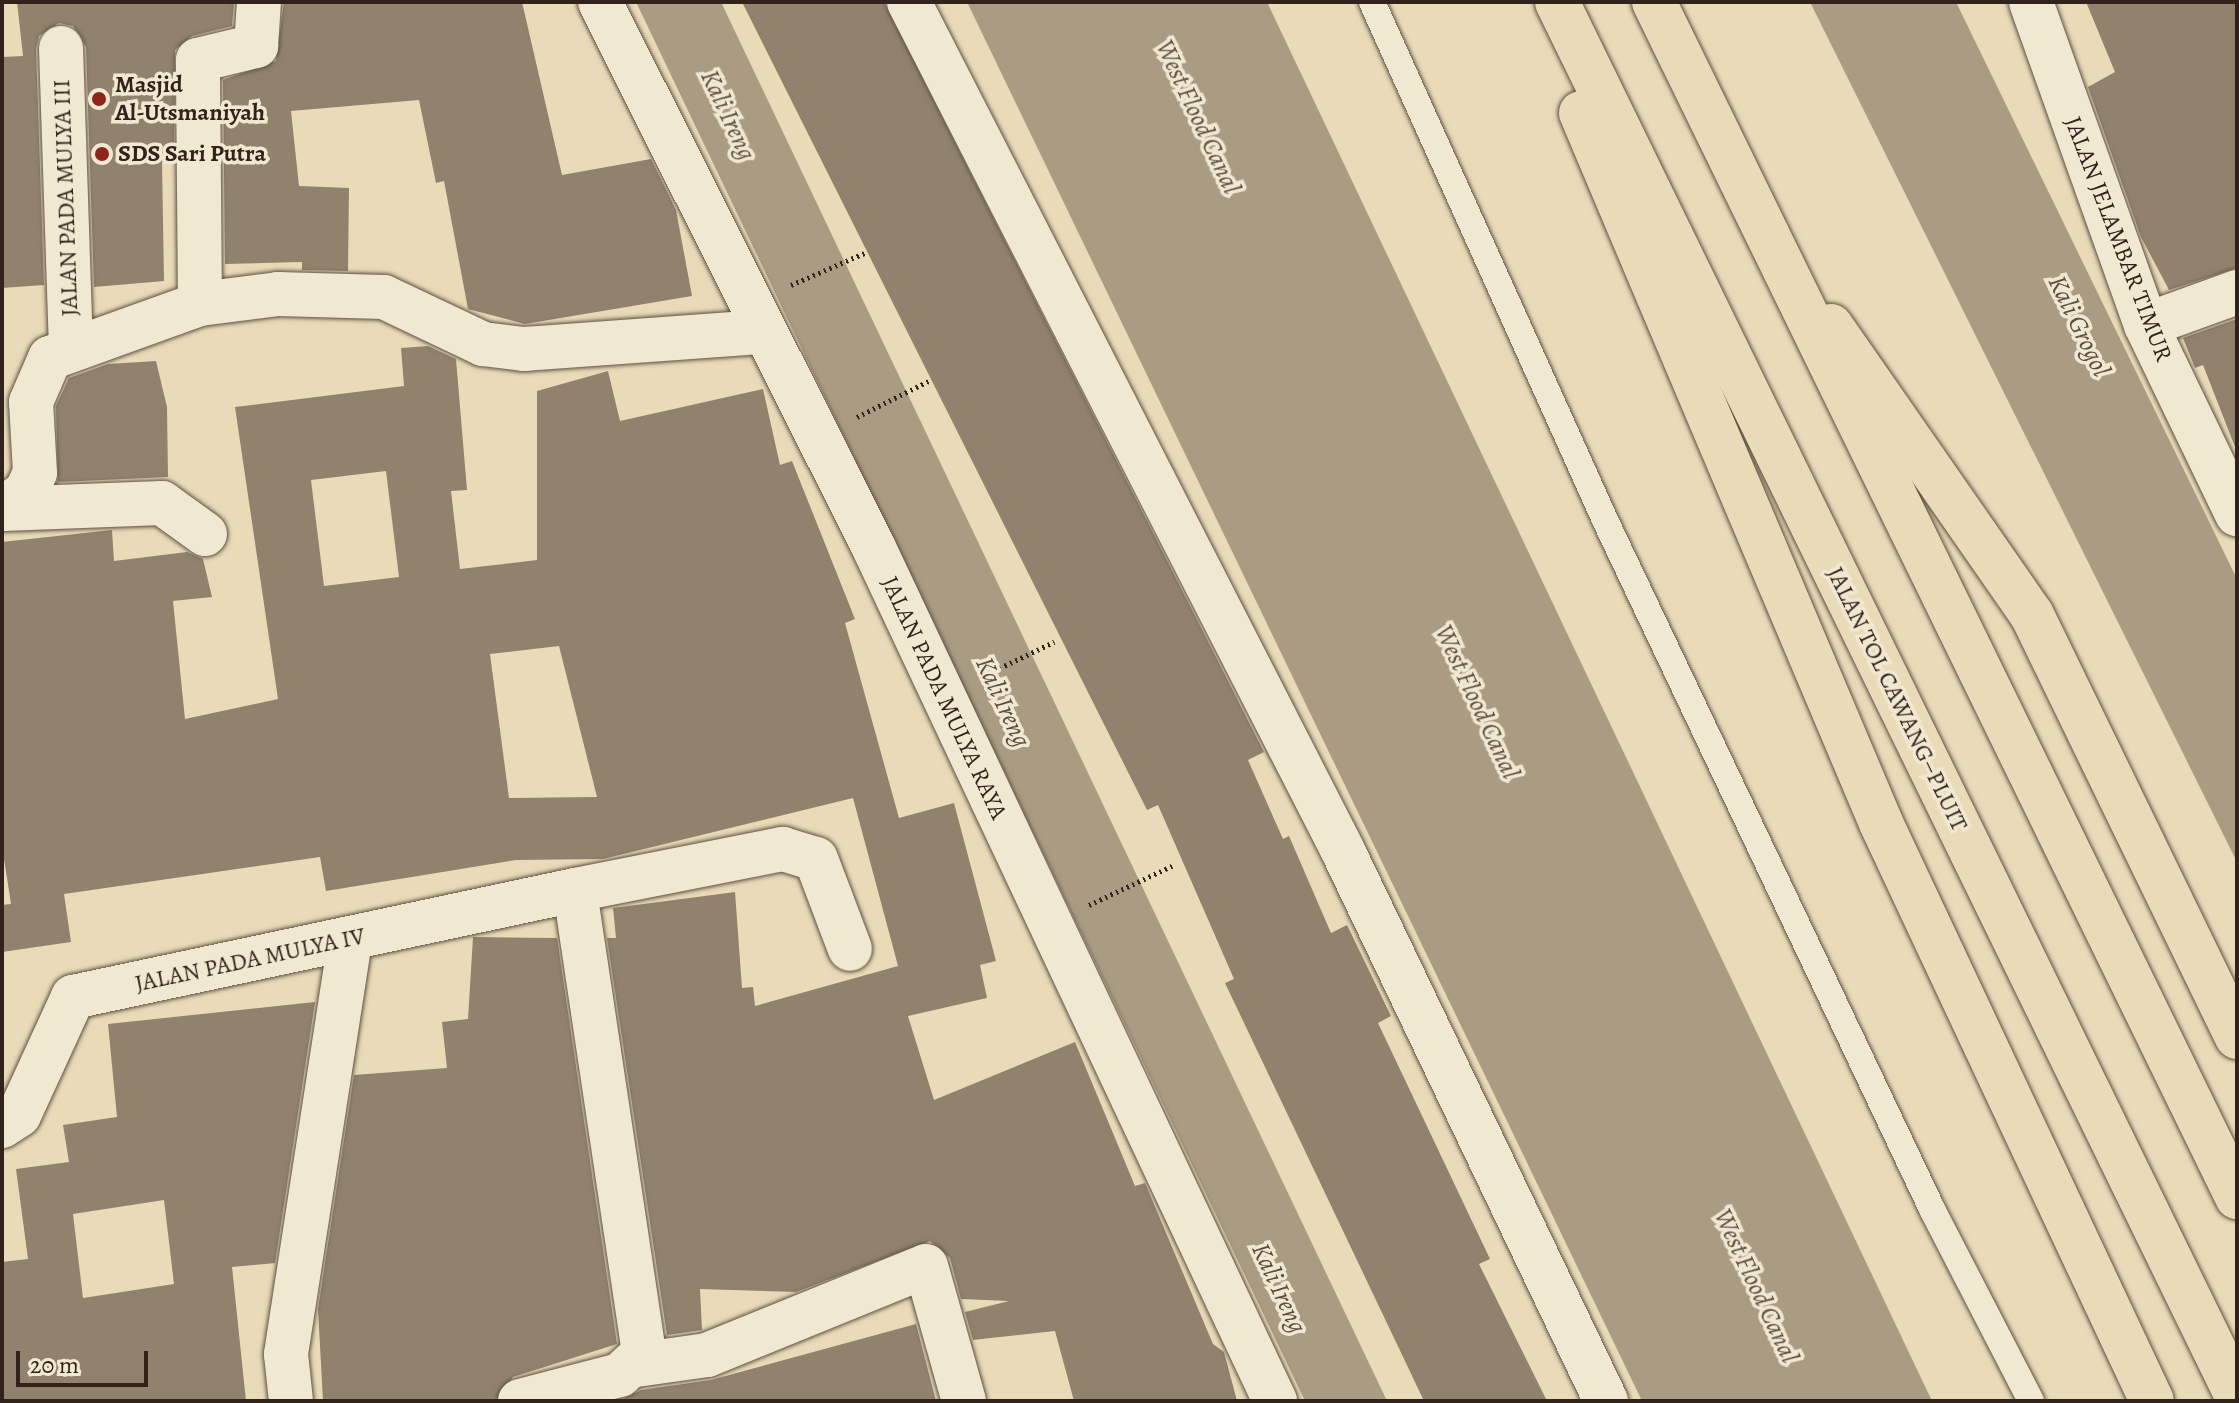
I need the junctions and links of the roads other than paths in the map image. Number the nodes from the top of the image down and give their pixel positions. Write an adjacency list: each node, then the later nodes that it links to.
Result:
1 (259, 2): 12 (street)
2 (600, 2): 14 (street, JALAN PADA MULYA RAYA)
3 (909, 2): 31 (street)
4 (1372, 2): 32 (lane)
5 (1539, 2): 33 (highway)
6 (1557, 2): 26 (highway, JALAN TOL CAWANG–PLUIT)
7 (1654, 2): 10 (highway)
8 (2031, 2): 13 (street, JALAN JELAMBAR TIMUR)
9 (61, 48): 15 (street, JALAN PADA MULYA III)
10 (1791, 288): 22 (highway); 24 (highway)
11 (2237, 292): 13 (street)
12 (200, 304): 14 (street, JALAN PADA MULYA III); 15 (street, JALAN PADA MULYA III)
13 (2146, 325): 17 (street, JALAN JELAMBAR TIMUR)
14 (760, 332): 30 (street, JALAN PADA MULYA RAYA)
15 (71, 349): 16 (street, JALAN PADA MULYA III)
16 (2, 509): 18 (street, JALAN PADA MULYA III)
17 (2237, 514)
18 (205, 534)
19 (575, 890): 20 (street, JALAN PADA MULYA IV); 21 (street, JALAN PADA MULYA IV); 25 (street)
20 (350, 940): 23 (street, JALAN PADA MULYA IV); 27 (street)
21 (850, 949)
22 (2237, 1037)
23 (2, 1126)
24 (2237, 1197)
25 (641, 1383): 28 (street); 29 (street)
26 (2237, 1396)
27 (291, 1401)
28 (520, 1401)
29 (964, 1401)
30 (1275, 1401)
31 (1606, 1401)
32 (2031, 1401)
33 (2152, 1401)

